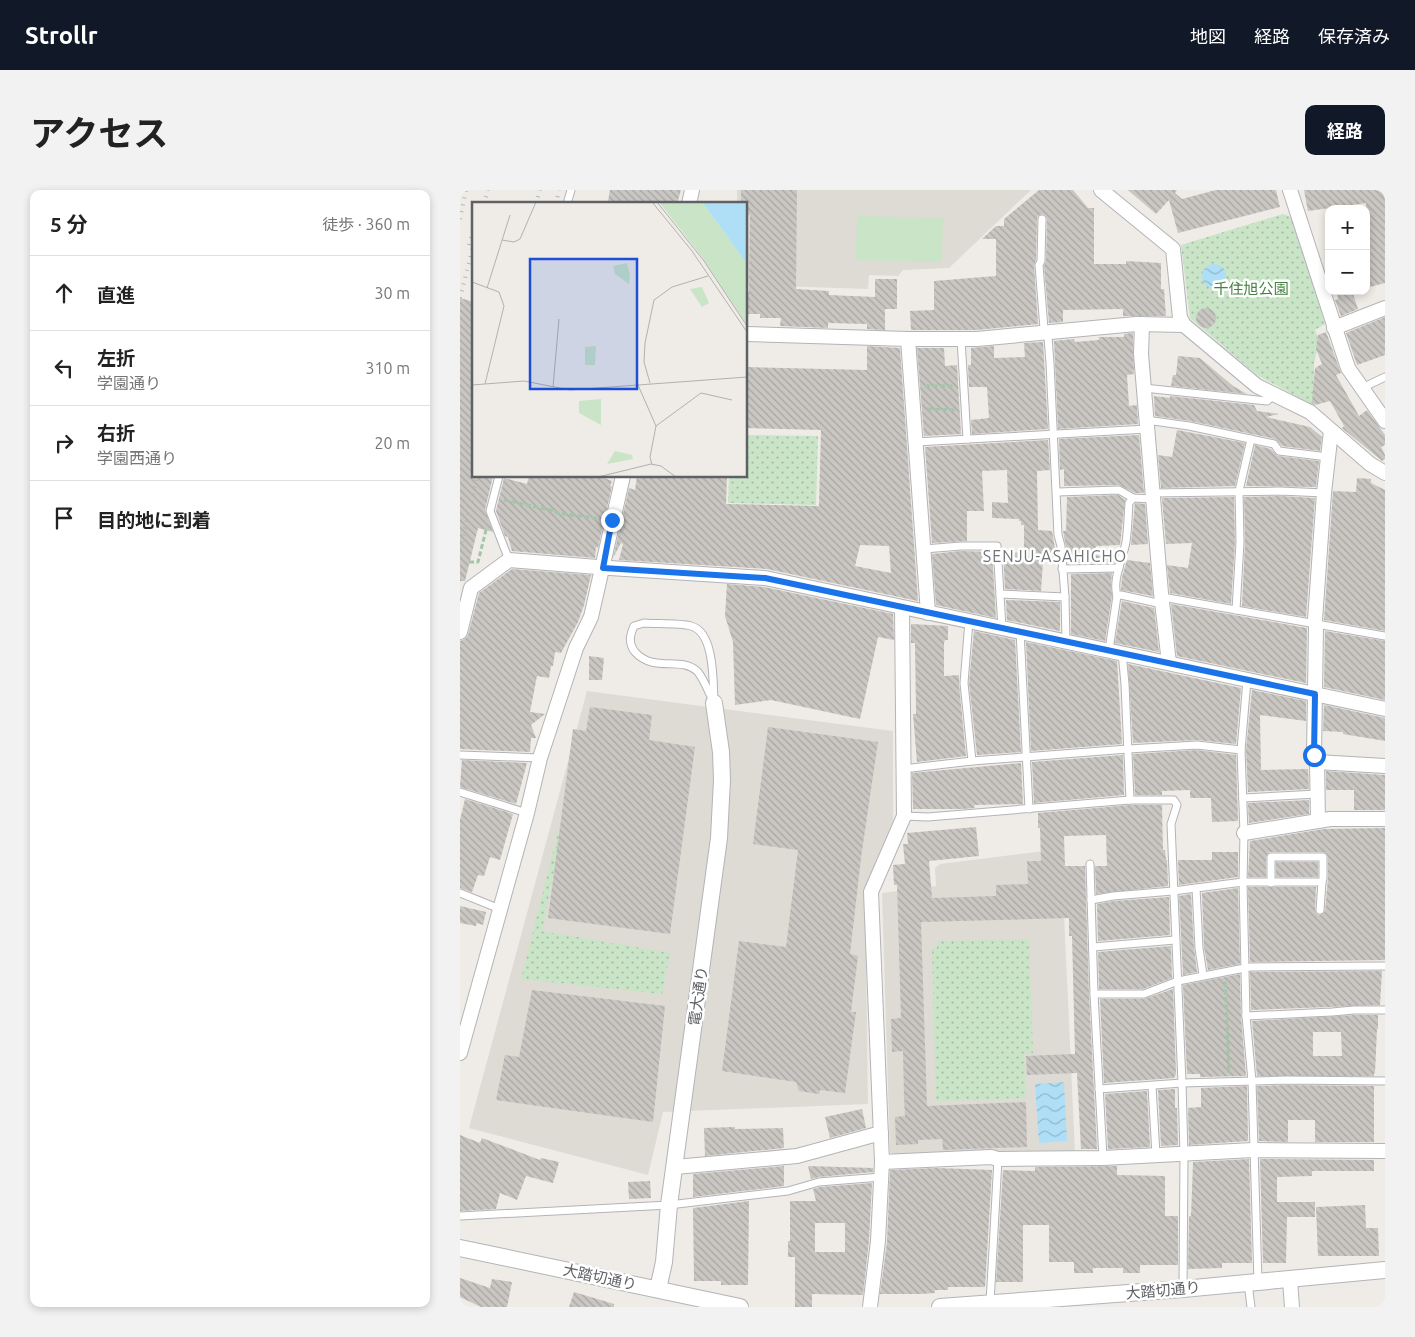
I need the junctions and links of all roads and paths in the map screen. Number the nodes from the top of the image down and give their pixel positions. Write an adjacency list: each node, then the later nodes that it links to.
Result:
1 (1101, 190): 6 (street)
2 (1290, 190): 7 (street)
3 (1042, 219): 8 (lane)
4 (1385, 308): 7 (street)
5 (1142, 324): 6 (street); 8 (street); 15 (street)
6 (1184, 325): 17 (street)
7 (1334, 328): 16 (street)
8 (1046, 333): 11 (street); 23 (lane)
9 (748, 334): 10 (street)
10 (908, 339): 11 (street); 13 (street)
11 (961, 339): 14 (lane)
12 (1385, 376): 16 (lane)
13 (912, 386): 14 (path); 19 (street)
14 (964, 386): 18 (lane)
15 (1144, 388): 17 (lane); 21 (street)
16 (1362, 388): 20 (street)
17 (1275, 394): 22 (street)
18 (965, 409): 19 (path); 24 (lane)
19 (914, 410): 26 (street)
20 (1385, 421)
21 (1147, 424): 23 (lane); 25 (lane); 34 (street)
22 (1331, 431): 27 (street); 28 (street)
23 (1054, 434): 24 (lane); 31 (lane)
24 (967, 440): 26 (lane)
25 (1251, 440): 27 (lane); 32 (lane)
26 (916, 442): 39 (street)
27 (1328, 457): 33 (street)
28 (1385, 473)
29 (499, 478): 35 (lane)
30 (622, 478): 38 (street)
31 (1057, 492): 36 (lane); 44 (lane)
32 (1240, 492): 33 (lane); 34 (lane); 50 (lane)
33 (1324, 492): 53 (street)
34 (1153, 496): 36 (lane); 48 (street)
35 (494, 497): 37 (lane); 38 (path)
36 (1133, 498): 43 (lane)
37 (490, 511): 40 (lane); 41 (path)
38 (612, 520): 42 (street)
39 (924, 549): 45 (lane); 51 (street)
40 (509, 560): 42 (street); 56 (street)
41 (470, 562)
42 (603, 568): 49 (street); 69 (street)
43 (1119, 568): 44 (lane); 46 (lane)
44 (1062, 569): 47 (lane)
45 (1000, 594): 47 (lane); 54 (lane)
46 (1117, 596): 48 (lane); 59 (lane)
47 (1065, 597): 58 (lane)
48 (1162, 601): 50 (lane); 60 (street)
49 (902, 608): 51 (street); 73 (street)
50 (1236, 610): 53 (lane)
51 (928, 613): 52 (street)
52 (969, 621): 54 (street); 70 (lane)
53 (1316, 624): 57 (lane); 62 (street)
54 (1002, 628): 55 (street)
55 (1020, 631): 58 (street); 68 (lane)
56 (460, 632)
57 (1385, 636)
58 (1066, 641): 59 (street)
59 (1115, 652): 60 (street); 65 (lane)
60 (1169, 663): 61 (street)
61 (1247, 680): 62 (street); 66 (lane)
62 (1315, 694): 64 (street); 71 (street)
63 (714, 703): 63 (lane); 119 (street, 電大通り)
64 (1385, 709)
65 (1128, 749): 66 (lane); 68 (lane); 77 (lane)
66 (1241, 750): 76 (lane)
67 (460, 755): 69 (lane)
68 (1027, 757): 70 (lane); 78 (lane)
69 (540, 758): 79 (street)
70 (972, 761): 73 (lane)
71 (1317, 762): 72 (street); 75 (street)
72 (1385, 766)
73 (903, 769): 80 (street)
74 (460, 792): 79 (lane)
75 (1317, 794): 76 (lane); 82 (street)
76 (1243, 798): 83 (lane)
77 (1130, 800): 78 (lane); 89 (lane)
78 (1029, 809): 80 (lane)
79 (527, 813): 92 (street)
80 (904, 816): 111 (street)
81 (1385, 819): 82 (street)
82 (1318, 821): 83 (street)
83 (1244, 833): 85 (lane)
84 (1090, 864): 91 (lane)
85 (1243, 882): 87 (lane); 88 (lane); 97 (lane)
86 (1322, 882): 87 (lane); 87 (lane); 93 (lane)
87 (1271, 883)
88 (1196, 888): 89 (lane); 99 (lane)
89 (1173, 891): 91 (lane); 94 (lane)
90 (460, 893): 92 (lane)
91 (1091, 900): 95 (lane)
92 (500, 909): 104 (street)
93 (1320, 910)
94 (1175, 940): 95 (lane); 100 (lane)
95 (1092, 947): 101 (lane)
96 (1385, 966): 97 (lane)
97 (1245, 969): 98 (lane); 103 (lane)
98 (1224, 971): 99 (lane); 107 (path)
99 (1203, 976): 100 (lane)
100 (1178, 981): 101 (lane); 108 (lane)
101 (1094, 994): 110 (lane)
102 (1385, 1010): 103 (lane)
103 (1246, 1016): 105 (lane)
104 (460, 1053)
105 (1252, 1081): 106 (lane); 107 (lane); 112 (lane)
106 (1385, 1081)
107 (1229, 1082): 108 (lane)
108 (1182, 1083): 109 (lane); 114 (lane)
109 (1152, 1086): 110 (lane); 115 (lane)
110 (1099, 1089): 116 (lane)
111 (880, 1132): 118 (street); 119 (street)
112 (1253, 1150): 113 (street); 114 (street); 126 (lane)
113 (1385, 1151)
114 (1184, 1154): 115 (street); 128 (lane)
115 (1156, 1155): 116 (street)
116 (1103, 1158): 117 (street)
117 (998, 1159): 118 (street); 130 (lane)
118 (882, 1162): 120 (street)
119 (675, 1167): 121 (street, 電大通り)
120 (881, 1177): 121 (lane); 132 (street)
121 (669, 1205): 122 (lane); 127 (street, 電大通り)
122 (460, 1216)
123 (460, 1248): 127 (street, 大踏切通り)
124 (1385, 1270): 125 (street, 大踏切通り)
125 (1290, 1280): 126 (street, 大踏切通り); 135 (street)
126 (1253, 1283): 128 (street, 大踏切通り); 134 (lane)
127 (658, 1289): 131 (street, 大踏切通り)
128 (1183, 1289): 129 (street, 大踏切通り)
129 (1078, 1302): 130 (street, 大踏切通り)
130 (997, 1304): 133 (street, 大踏切通り)
131 (740, 1307)
132 (870, 1307)
133 (940, 1307)
134 (1250, 1307)
135 (1292, 1307)

